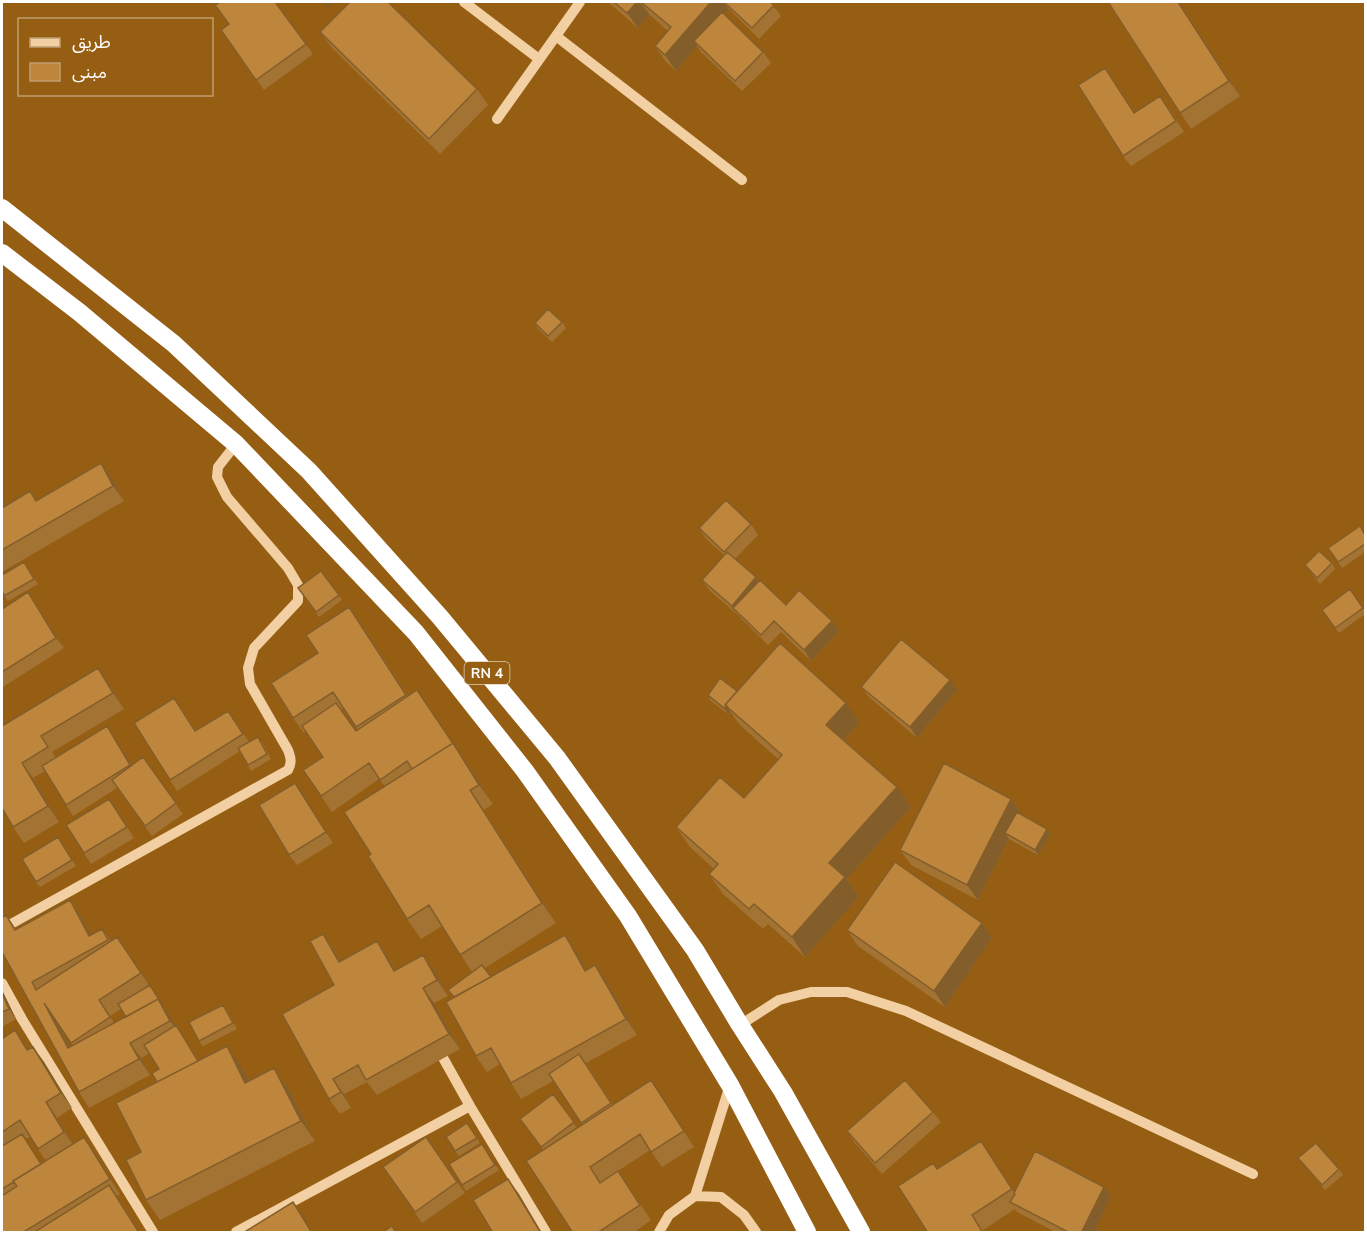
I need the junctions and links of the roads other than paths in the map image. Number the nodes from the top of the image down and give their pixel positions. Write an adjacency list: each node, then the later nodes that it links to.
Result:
1 (464, 2): 4 (street)
2 (580, 2): 3 (street)
3 (556, 36): 4 (street); 6 (street)
4 (540, 59): 5 (street)
5 (497, 119)
6 (742, 180)
7 (2, 208): 12 (highway, RN 4)
8 (2, 254): 9 (highway, RN 4)
9 (236, 444): 10 (street); 14 (highway, RN 4)
10 (2, 929)
11 (2, 983): 18 (street)
12 (740, 1025): 16 (street); 24 (highway, RN 4)
13 (432, 1038): 15 (street)
14 (730, 1085): 17 (street); 23 (highway, RN 4)
15 (470, 1106): 19 (street); 20 (street)
16 (1253, 1174)
17 (695, 1196): 21 (street); 22 (street)
18 (153, 1233)
19 (236, 1233)
20 (546, 1233)
21 (658, 1233)
22 (756, 1233)
23 (807, 1233)
24 (861, 1233)

